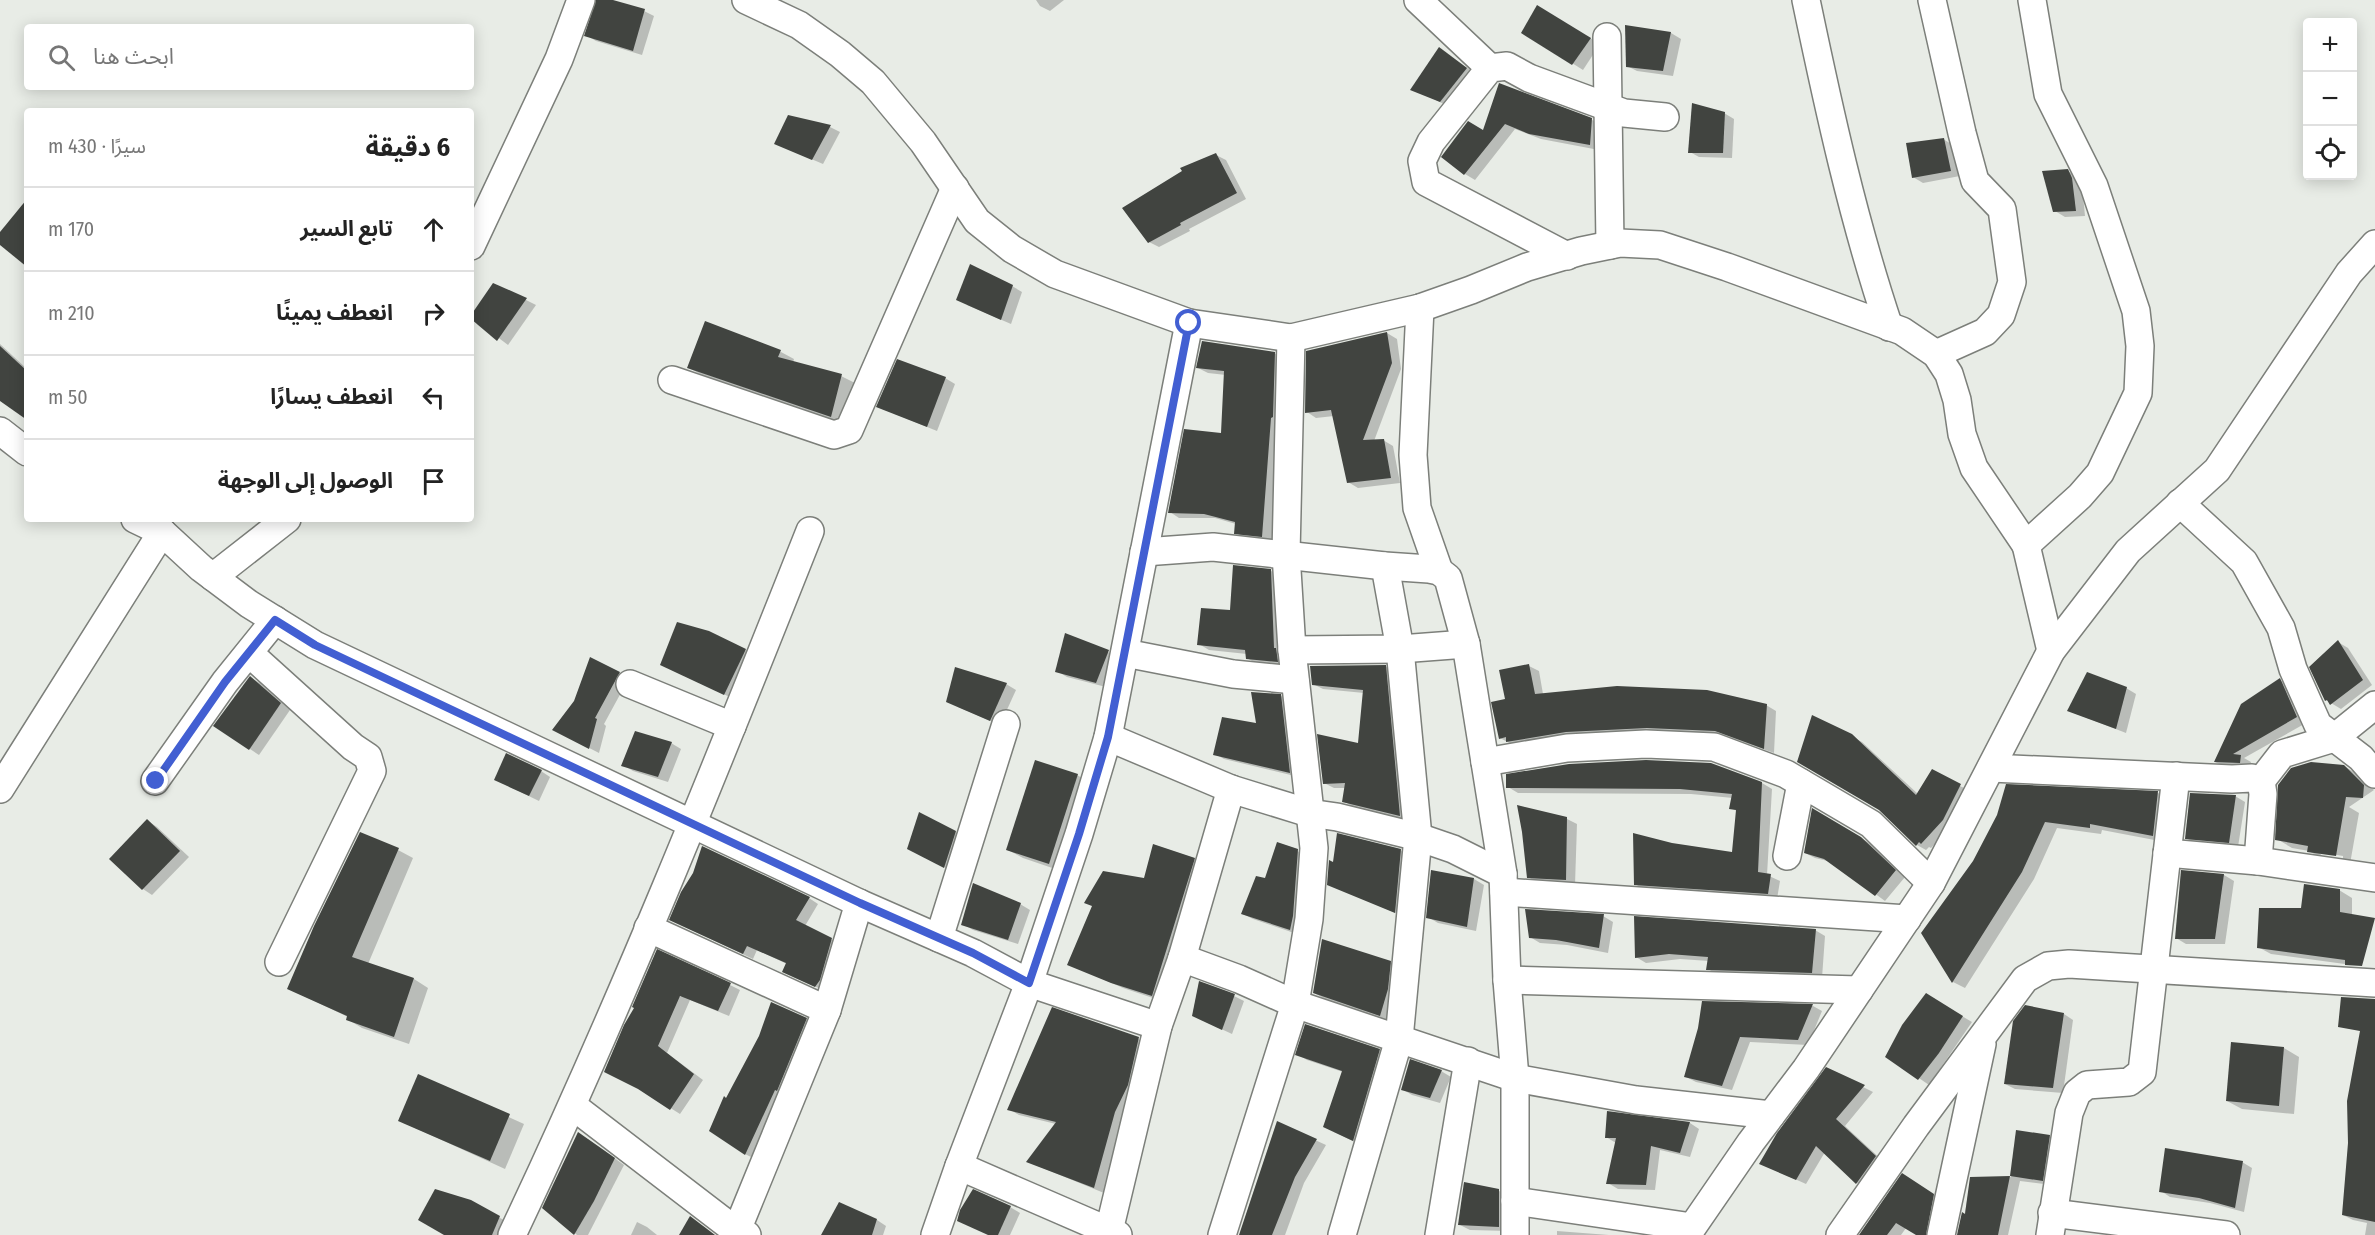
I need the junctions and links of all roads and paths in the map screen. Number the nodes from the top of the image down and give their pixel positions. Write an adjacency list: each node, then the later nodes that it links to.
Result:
1 (580, 0): 12 (street)
2 (746, 0): 11 (street)
3 (1418, 0): 8 (street)
4 (1806, 0): 18 (street)
5 (1932, 0): 20 (street)
6 (2032, 0): 29 (street)
7 (1607, 37): 9 (street)
8 (1490, 68): 9 (street); 15 (street)
9 (1609, 107): 10 (street); 14 (street)
10 (1665, 117)
11 (955, 188): 17 (street); 21 (street)
12 (474, 240)
13 (2375, 244): 24 (street)
14 (1610, 245): 15 (street); 18 (street)
15 (1567, 255): 16 (street)
16 (1420, 308): 19 (street); 33 (street)
17 (1189, 323): 19 (street); 30 (street)
18 (1889, 327): 20 (street)
19 (1291, 338): 31 (street)
20 (1936, 354): 29 (street)
21 (672, 380)
22 (0, 431): 23 (street)
23 (24, 450)
24 (2180, 503): 39 (street); 48 (street)
25 (141, 522): 28 (street)
26 (283, 522): 34 (street)
27 (810, 531): 46 (street)
28 (162, 532): 34 (street); 56 (street)
29 (2026, 545): 39 (street)
30 (1144, 552): 31 (street); 41 (street)
31 (1286, 554): 32 (street); 38 (street)
32 (1384, 566): 33 (street); 37 (street)
33 (1439, 571): 36 (street)
34 (213, 577): 35 (street)
35 (275, 620): 40 (street); 59 (street)
36 (1466, 644): 37 (street); 49 (street)
37 (1400, 649): 38 (street); 60 (street)
38 (1292, 650): 42 (street)
39 (2050, 651): 50 (street)
40 (249, 653): 53 (street); 72 (street)
41 (1125, 653): 42 (street); 47 (street)
42 (1295, 680): 58 (street)
43 (630, 684): 46 (street)
44 (2375, 705): 48 (street)
45 (1006, 724): 70 (street)
46 (732, 726): 59 (street)
47 (1108, 737): 57 (street); 75 (street)
48 (2334, 738): 51 (street); 54 (street)
49 (1485, 762): 55 (street); 65 (street)
50 (1991, 768): 52 (street); 66 (street)
51 (2375, 774)
52 (2176, 776): 54 (street); 61 (street)
53 (156, 781)
54 (2261, 781): 63 (street)
55 (1801, 783): 62 (street); 66 (street)
56 (0, 789)
57 (1232, 789): 58 (street); 71 (street)
58 (1309, 813): 60 (street); 78 (street)
59 (693, 825): 67 (street); 69 (street)
60 (1418, 837): 65 (street); 82 (street)
61 (2167, 853): 63 (street); 73 (street)
62 (1787, 856)
63 (2258, 861): 64 (street)
64 (2375, 878)
65 (1504, 883): 68 (street); 74 (street)
66 (1931, 883): 68 (street)
67 (860, 903): 70 (street); 79 (street)
68 (1907, 919): 77 (street)
69 (648, 928): 79 (street); 85 (street)
70 (939, 938): 75 (street)
71 (1182, 958): 78 (street); 80 (street)
72 (279, 962)
73 (2154, 970): 76 (street); 81 (street); 89 (street)
74 (1507, 980): 77 (street); 84 (street)
75 (1029, 983): 80 (street); 87 (street)
76 (2375, 983)
77 (1859, 990): 86 (street)
78 (1295, 1004): 82 (street); 95 (street)
79 (827, 1010): 92 (street)
80 (1158, 1026): 93 (street)
81 (1984, 1034): 99 (street); 100 (street)
82 (1399, 1039): 83 (street); 96 (street)
83 (1468, 1061): 84 (street); 97 (street)
84 (1515, 1078): 86 (street); 88 (street)
85 (573, 1106): 91 (street); 92 (street)
86 (1771, 1115): 90 (street)
87 (959, 1166): 93 (street); 94 (street)
88 (1515, 1201): 90 (street); 98 (street)
89 (2051, 1224): 101 (street)
90 (1689, 1231)
91 (520, 1232)
92 (739, 1234)
93 (1112, 1234)
94 (935, 1235)
95 (1222, 1235)
96 (1342, 1235)
97 (1439, 1235)
98 (1515, 1235)
99 (1840, 1235)
100 (1941, 1235)
101 (2226, 1235)

